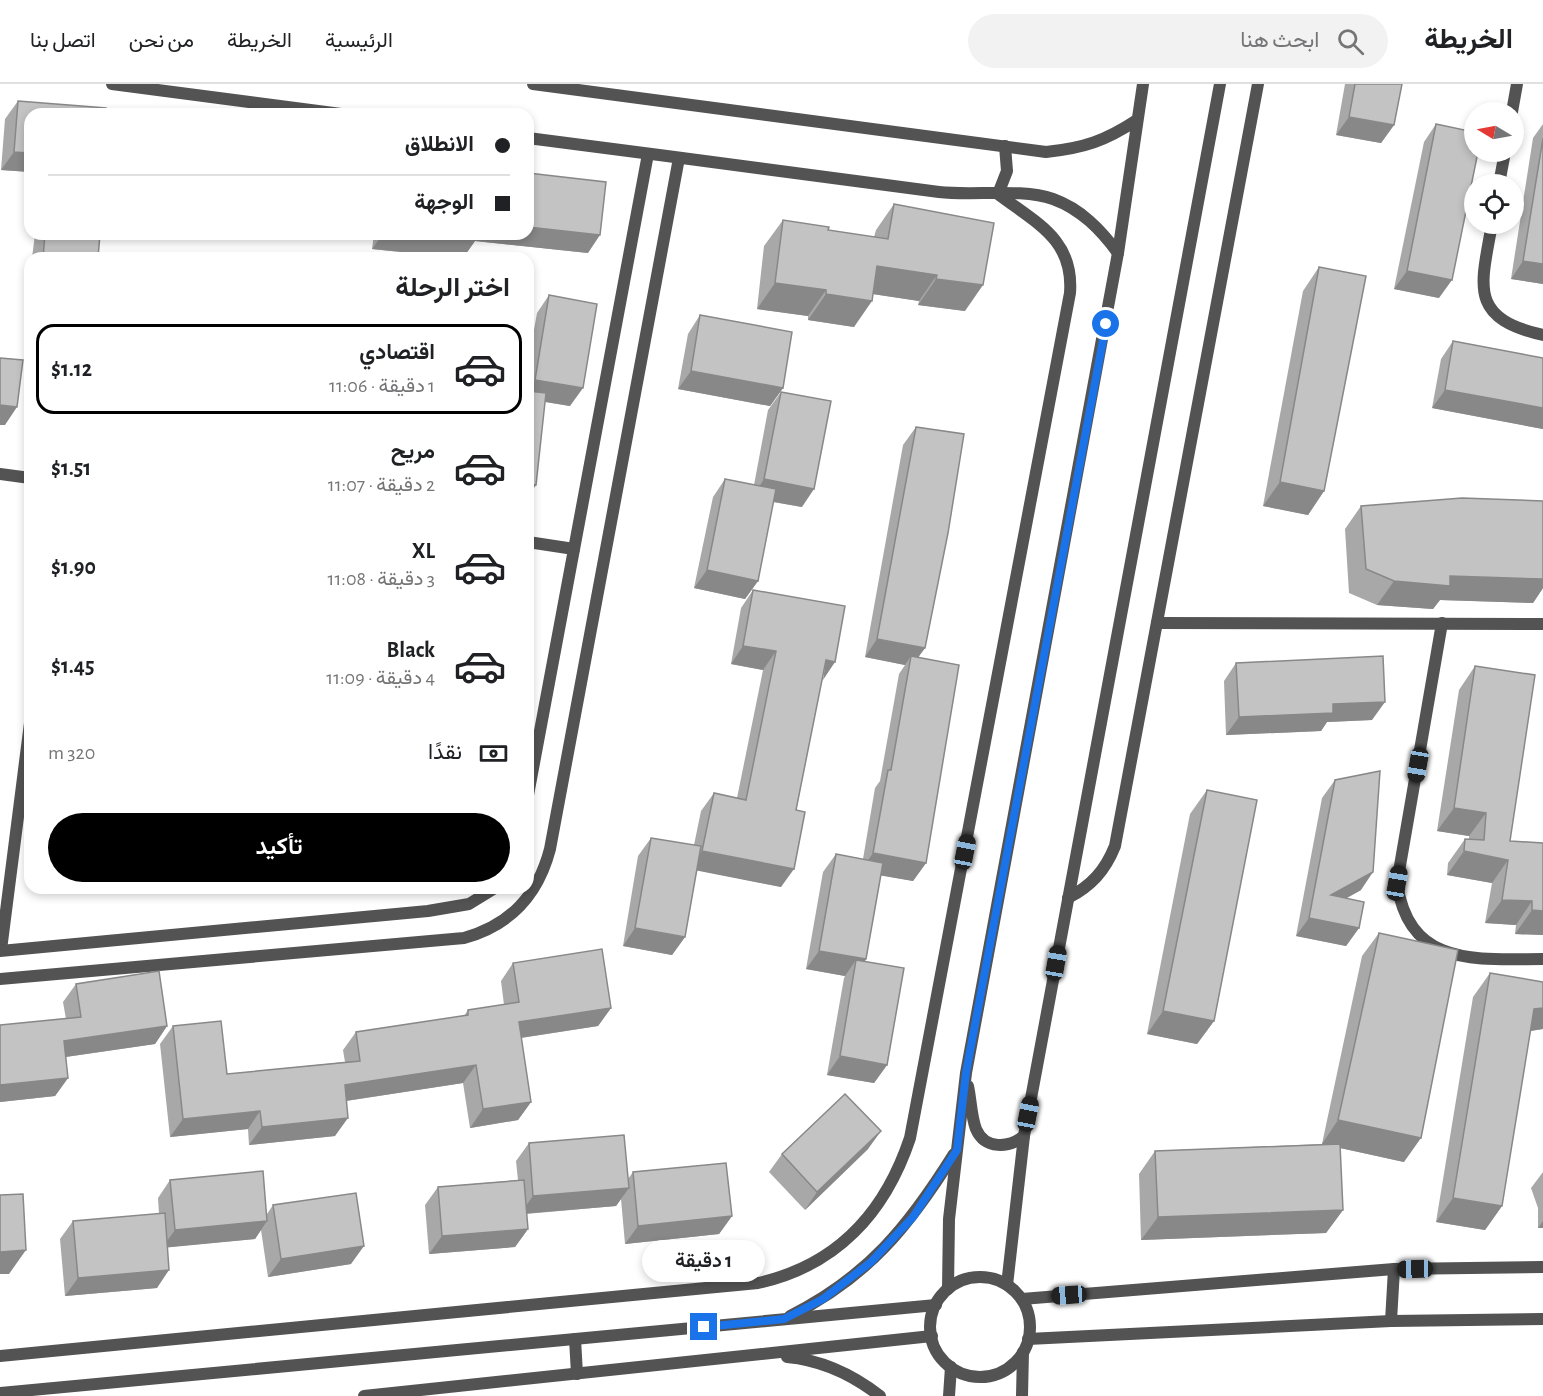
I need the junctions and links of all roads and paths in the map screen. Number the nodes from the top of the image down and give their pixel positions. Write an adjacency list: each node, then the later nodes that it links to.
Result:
1 (112, 84): 8 (street)
2 (533, 84): 11 (street)
3 (1143, 84): 9 (street)
4 (1220, 84): 30 (street)
5 (1258, 84): 22 (street)
6 (1516, 84): 7 (street)
7 (1513, 102)
8 (295, 108)
9 (1137, 120): 11 (street); 16 (street)
10 (534, 139): 12 (street)
11 (1005, 146): 14 (street)
12 (648, 154): 13 (street); 21 (street)
13 (679, 158): 14 (street); 27 (street)
14 (999, 194): 16 (street); 51 (street)
15 (1490, 234): 17 (street)
16 (1119, 253): 34 (street)
17 (1543, 335)
18 (0, 474): 19 (street)
19 (24, 477)
20 (534, 543): 21 (street)
21 (574, 549): 25 (street)
22 (1157, 623): 23 (street); 30 (street)
23 (1442, 623): 24 (street); 32 (street)
24 (1543, 624)
25 (534, 763)
26 (24, 770): 31 (street)
27 (534, 888)
28 (485, 894): 31 (street)
29 (531, 894): 33 (street)
30 (1068, 898): 35 (street)
31 (1, 951)
32 (1543, 959)
33 (0, 979)
34 (966, 1073): 35 (street); 36 (street)
35 (1024, 1136): 39 (street)
36 (957, 1150): 40 (street); 43 (street)
37 (1543, 1267): 38 (street)
38 (1394, 1269): 41 (street); 45 (street)
39 (1007, 1285): 40 (street); 41 (street)
40 (948, 1289): 42 (street)
41 (1022, 1299): 48 (street)
42 (936, 1305): 43 (street); 46 (street)
43 (784, 1319): 47 (street)
44 (1543, 1319): 45 (street)
45 (1391, 1321): 48 (street)
46 (932, 1336): 50 (street); 52 (street)
47 (575, 1339): 53 (street); 54 (street)
48 (1029, 1339): 49 (street)
49 (1023, 1352): 52 (street); 58 (street)
50 (765, 1354): 53 (street); 56 (street)
51 (0, 1356)
52 (951, 1367): 57 (street)
53 (577, 1374): 55 (street)
54 (0, 1393)
55 (364, 1396)
56 (880, 1396)
57 (949, 1396)
58 (1022, 1396)

